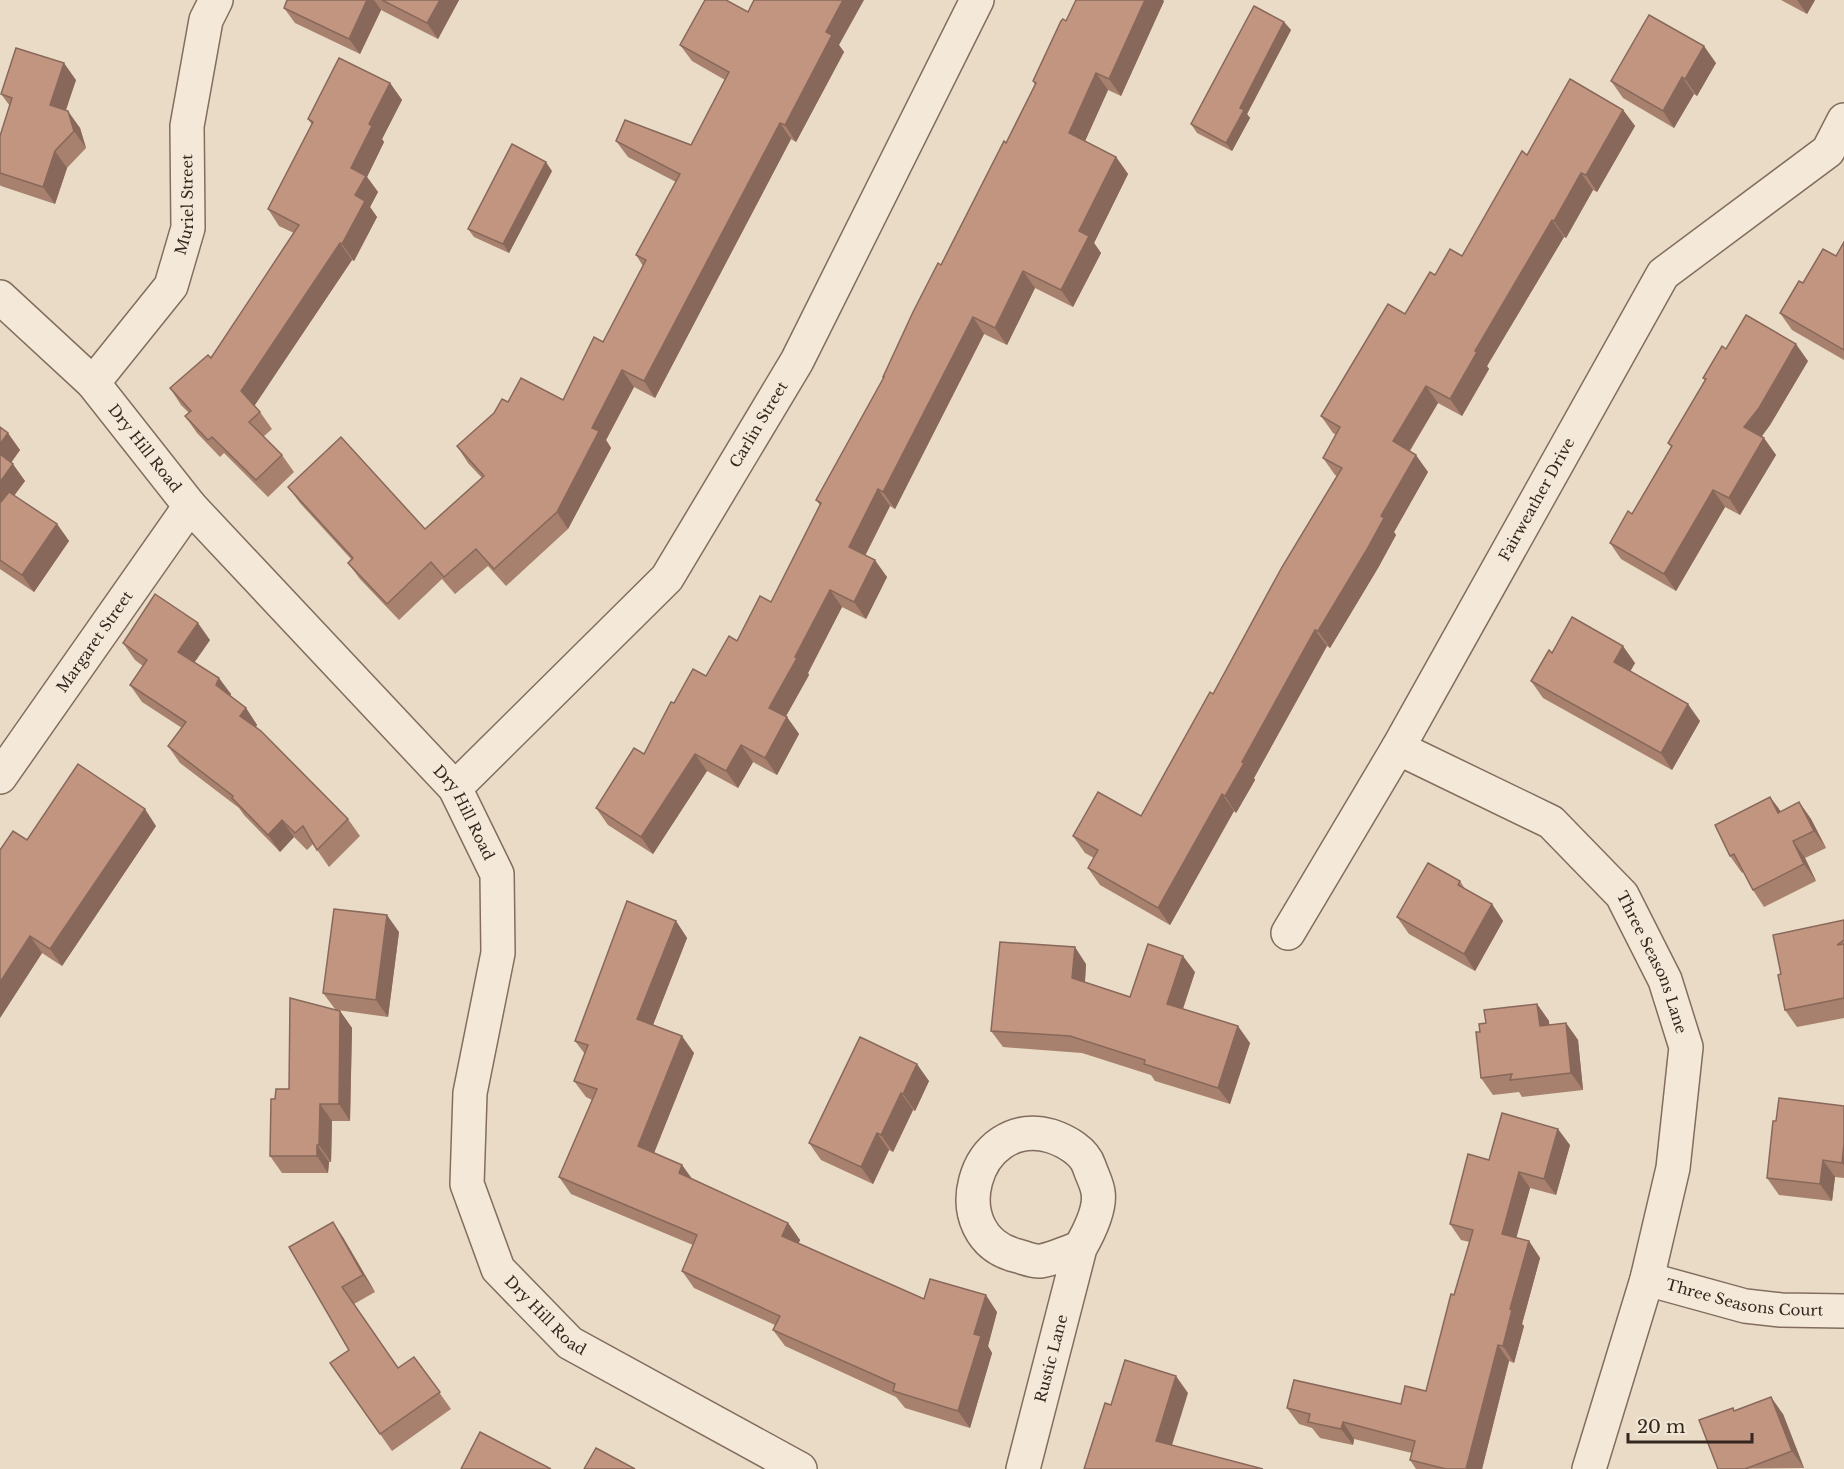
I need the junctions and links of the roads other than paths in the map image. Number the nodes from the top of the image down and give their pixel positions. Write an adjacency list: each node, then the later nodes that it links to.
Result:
1 (216, 0): 5 (street, Muriel Street)
2 (977, 0): 9 (street, Carlin Street)
3 (1844, 120): 7 (street, Fairweather Drive)
4 (0, 297): 5 (street, Dry Hill Road)
5 (93, 383): 6 (street, Dry Hill Road)
6 (190, 506): 8 (street, Margaret Street); 9 (street, Dry Hill Road)
7 (1398, 748): 10 (street, Fairweather Drive); 12 (street, Three Seasons Lane)
8 (0, 777)
9 (455, 788): 14 (street, Dry Hill Road)
10 (1288, 933)
11 (1080, 1248): 15 (street, Rustic Lane)
12 (1647, 1279): 13 (street, Three Seasons Court); 16 (street, Three Seasons Lane)
13 (1844, 1311)
14 (800, 1469)
15 (1023, 1469)
16 (1589, 1469)

